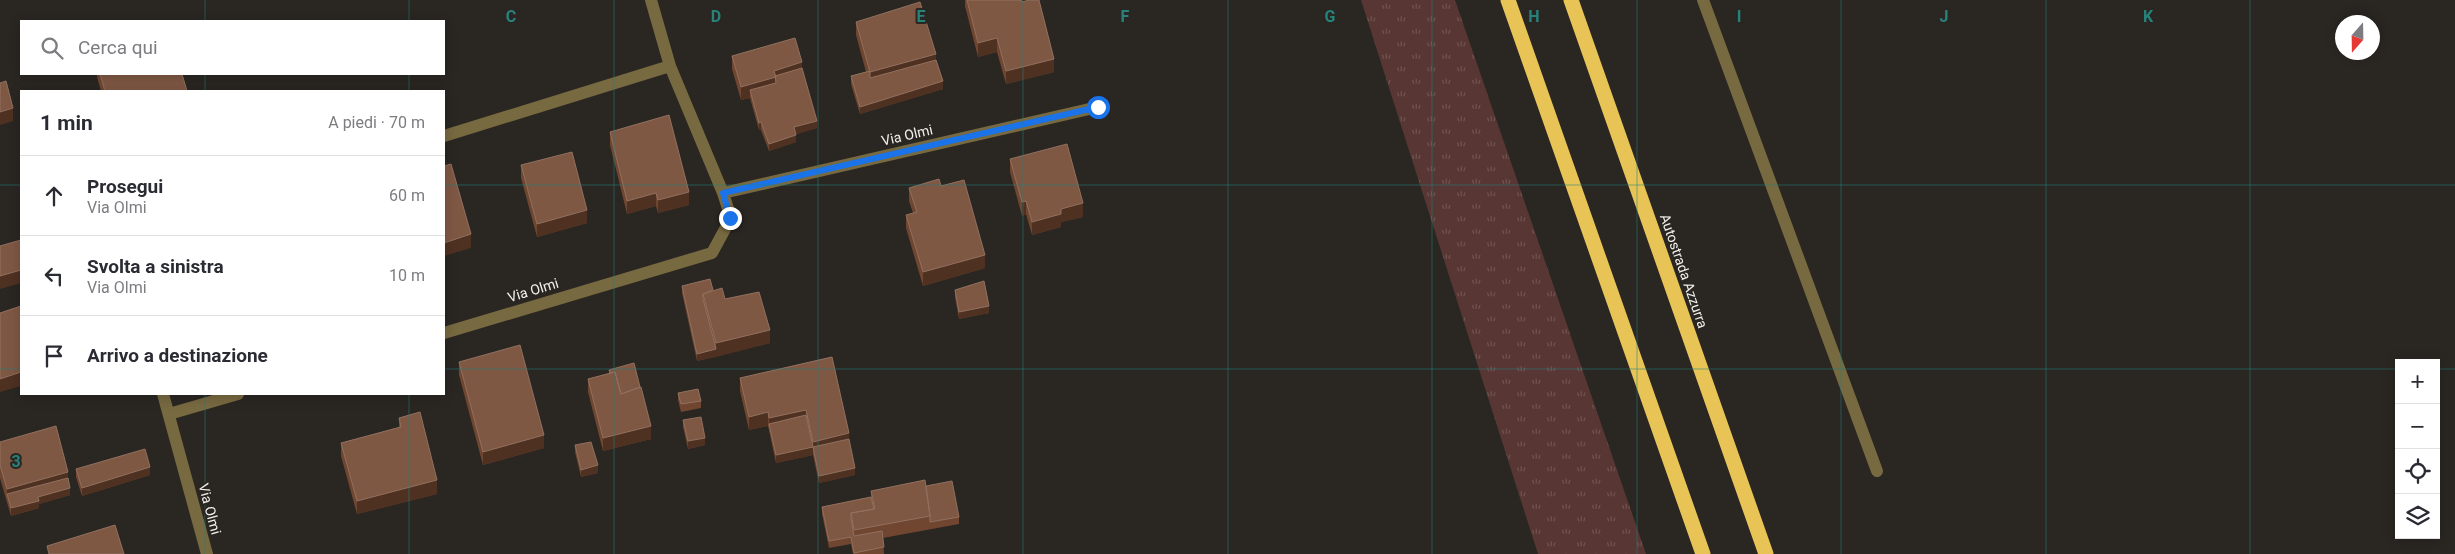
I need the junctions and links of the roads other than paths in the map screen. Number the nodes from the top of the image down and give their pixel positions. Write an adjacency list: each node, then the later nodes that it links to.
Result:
1 (651, 0): 5 (street, Via Olmi)
2 (1508, 0): 15 (highway)
3 (1571, 0): 16 (highway, Autostrada Azzurra)
4 (1703, 0): 13 (street)
5 (670, 66): 7 (street); 8 (street, Via Olmi)
6 (1098, 107): 8 (street, Via Olmi)
7 (445, 136)
8 (723, 193): 9 (street, Via Olmi)
9 (445, 333)
10 (163, 395): 12 (street, Via Olmi)
11 (235, 395): 12 (street)
12 (169, 414): 14 (street, Via Olmi)
13 (1877, 471)
14 (207, 554)
15 (1703, 554)
16 (1766, 554)

